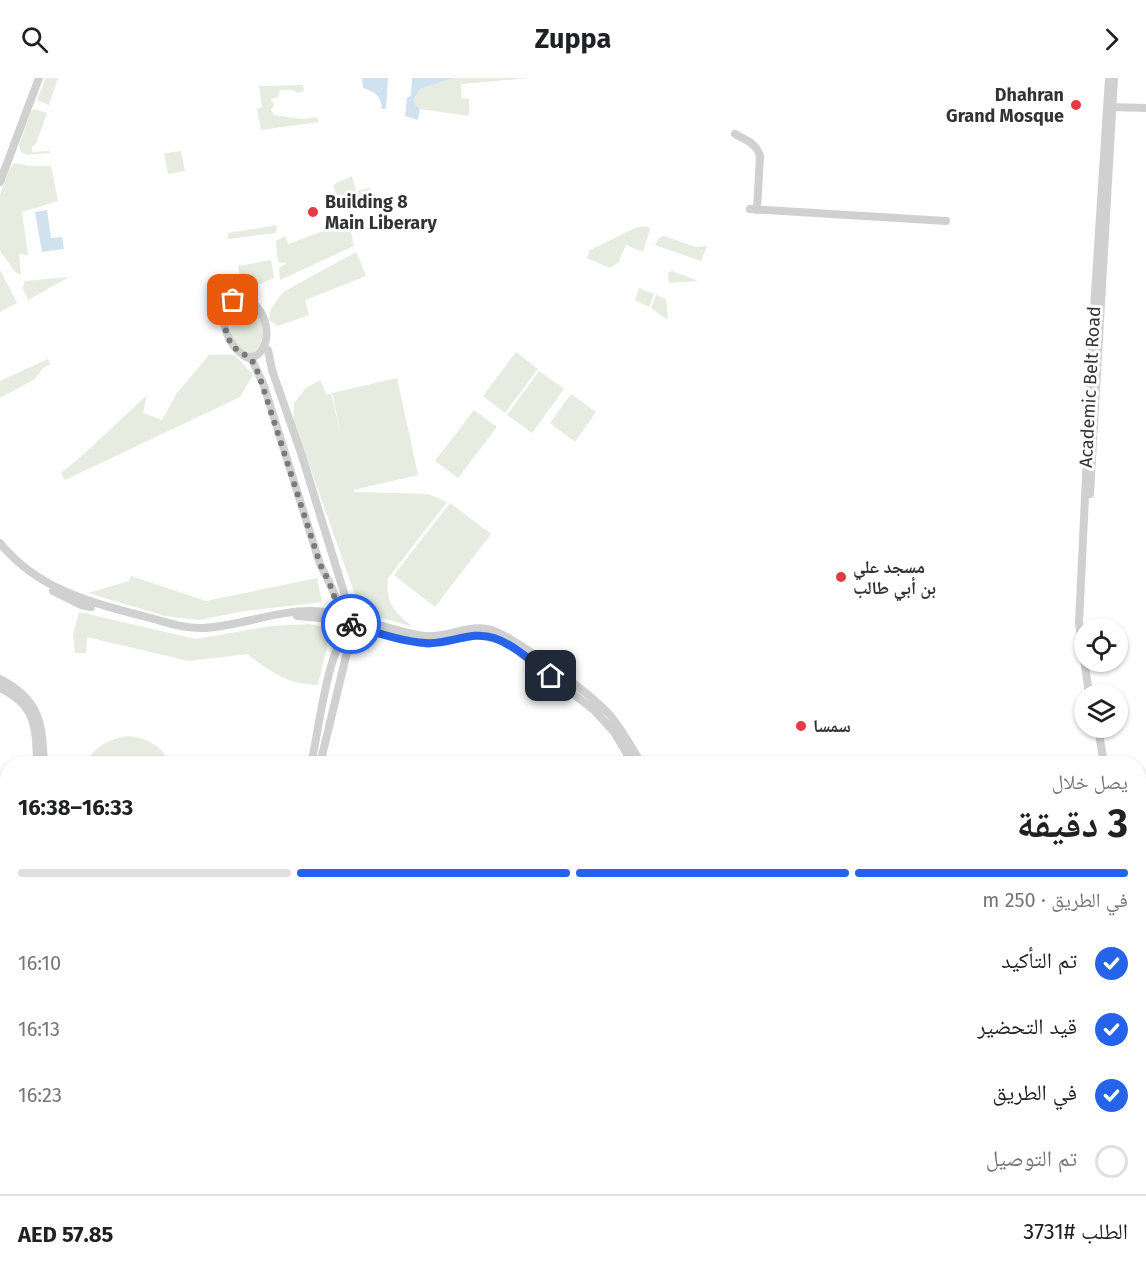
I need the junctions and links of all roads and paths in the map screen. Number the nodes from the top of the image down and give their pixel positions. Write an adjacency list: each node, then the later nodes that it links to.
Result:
1 (35, 78): 8 (street)
2 (39, 78): 9 (street)
3 (1109, 78): 5 (street, Academic Belt Road)
4 (1114, 78): 5 (street, Academic Belt Road)
5 (1110, 107): 6 (street); 17 (street, Academic Belt Road); 20 (street, Academic Belt Road)
6 (1146, 108)
7 (735, 134): 10 (street)
8 (0, 170)
9 (0, 182)
10 (946, 221)
11 (263, 348): 12 (street); 12 (street); 13 (street)
12 (243, 355): 14 (street)
13 (302, 456): 14 (street); 18 (street)
14 (288, 461): 18 (street)
15 (0, 543): 18 (street)
16 (0, 550): 18 (street)
17 (1083, 618)
18 (346, 620): 25 (street); 26 (street); 27 (street); 28 (street)
19 (0, 679): 24 (street)
20 (1089, 684)
21 (0, 687): 23 (street)
22 (1097, 738): 29 (street)
23 (37, 756)
24 (44, 756)
25 (312, 756)
26 (322, 756)
27 (628, 756)
28 (637, 756)
29 (1100, 756)

